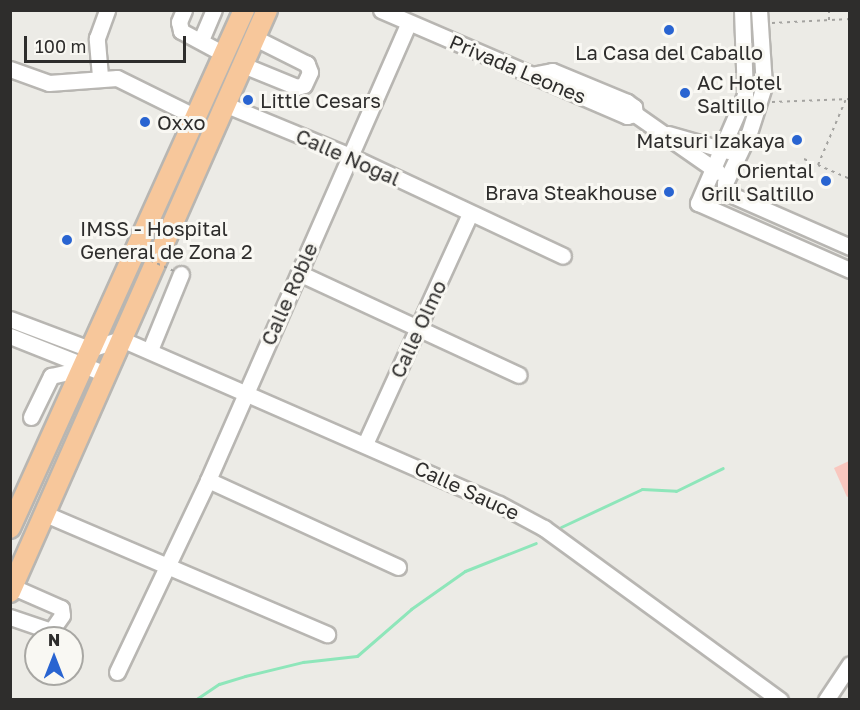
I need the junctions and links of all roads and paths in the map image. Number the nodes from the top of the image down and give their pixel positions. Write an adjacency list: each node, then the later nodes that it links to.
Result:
1 (107, 10): 18 (street)
2 (184, 10): 14 (street)
3 (213, 10): 14 (street)
4 (244, 10): 15 (main road)
5 (267, 10): 13 (main road)
6 (742, 10): 19 (street)
7 (829, 10): 11 (path)
8 (384, 11): 12 (street, Privada Leones)
9 (759, 17): 11 (path); 20 (street)
10 (849, 19): 11 (path)
11 (830, 20)
12 (409, 23): 24 (street, Privada Leones); 26 (street, Calle Roble)
13 (255, 38): 16 (main road); 16 (street)
14 (201, 40): 15 (street)
15 (224, 54): 23 (main road)
16 (243, 65): 22 (main road)
17 (10, 69): 18 (street)
18 (100, 76): 23 (street)
19 (745, 95): 20 (street); 25 (street)
20 (761, 99): 21 (path); 27 (street)
21 (848, 99): 29 (path)
22 (224, 104): 26 (street, Calle Nogal); 45 (main road)
23 (196, 117): 47 (main road)
24 (668, 134): 25 (street); 30 (street)
25 (721, 148): 27 (street); 30 (street)
26 (350, 156): 34 (street, Calle Nogal); 41 (street, Calle Roble)
27 (738, 156): 31 (street)
28 (804, 159): 29 (path)
29 (818, 165): 32 (path)
30 (711, 169): 31 (street); 35 (street)
31 (728, 176): 33 (street)
32 (849, 179)
33 (731, 195): 35 (street); 36 (street)
34 (470, 214): 38 (street, Calle Nogal); 43 (street, Calle Olmo)
35 (721, 214): 39 (street)
36 (849, 247)
37 (123, 248): 40 (path, bridge)
38 (563, 256)
39 (849, 270)
40 (178, 273): 46 (street)
41 (299, 273): 43 (street); 50 (street, Calle Roble)
42 (17, 321): 44 (street); 47 (street)
43 (418, 329): 49 (street); 52 (street, Calle Olmo)
44 (14, 338): 47 (street)
45 (121, 339): 46 (street, Calle Sauce); 47 (street); 48 (main road)
46 (150, 350): 50 (street, Calle Sauce)
47 (84, 363): 48 (street); 51 (street); 55 (main road)
48 (106, 374): 54 (main road)
49 (519, 375)
50 (246, 391): 52 (street, Calle Sauce); 53 (street, Calle Roble)
51 (31, 417)
52 (365, 444): 63 (street, Calle Sauce)
53 (208, 480): 56 (street, Calle Roble); 57 (street)
54 (43, 513): 56 (street); 58 (main road)
55 (11, 524)
56 (168, 566): 60 (street); 62 (street, Calle Roble)
57 (398, 567)
58 (12, 590): 59 (street)
59 (10, 617)
60 (327, 634)
61 (849, 664): 64 (street)
62 (117, 672)
63 (780, 699)
64 (826, 699)

